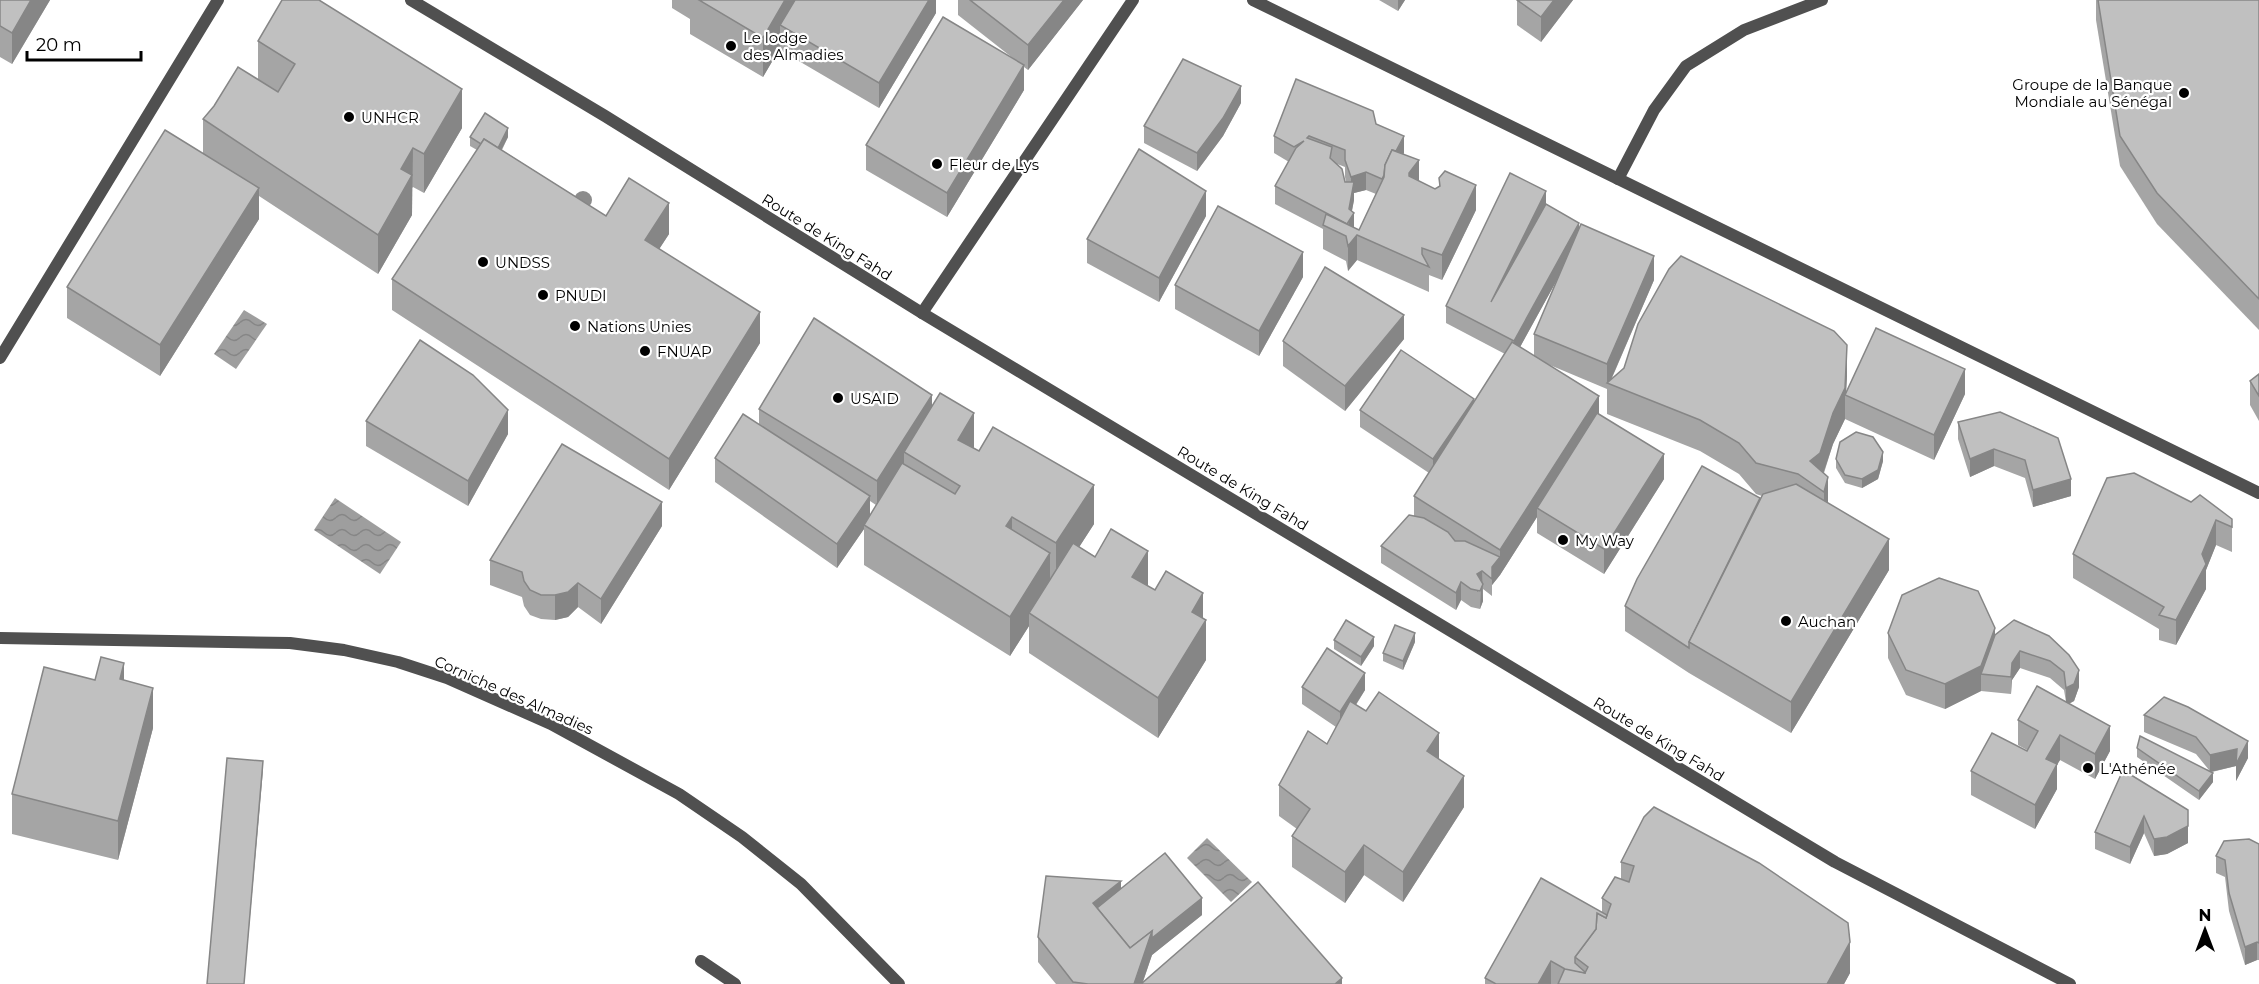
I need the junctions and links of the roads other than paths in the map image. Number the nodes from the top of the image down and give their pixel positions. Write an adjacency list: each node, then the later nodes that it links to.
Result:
1 (218, 0): 8 (street)
2 (411, 0): 7 (street, Route de King Fahd)
3 (1133, 0): 7 (street)
4 (1253, 0): 6 (street)
5 (1822, 0): 6 (street)
6 (1618, 179): 9 (street)
7 (922, 313): 14 (street, Route de King Fahd)
8 (0, 358)
9 (2259, 493)
10 (0, 638): 13 (street, Corniche des Almadies)
11 (700, 961): 12 (street)
12 (735, 984)
13 (899, 984)
14 (2070, 984)

